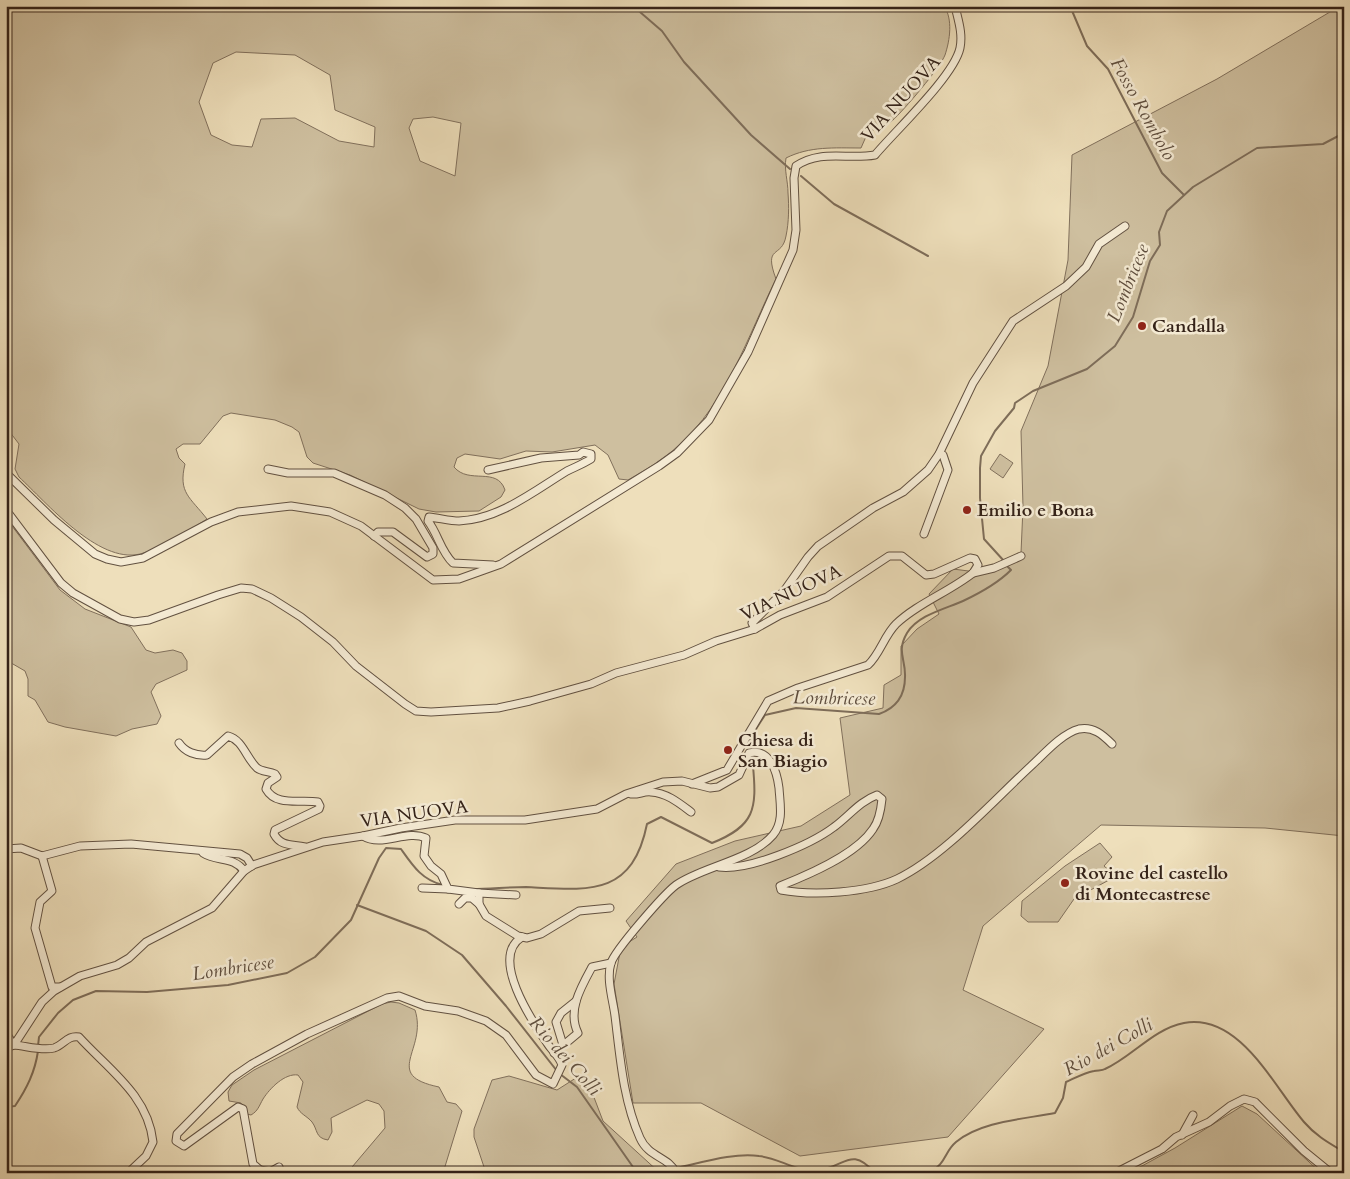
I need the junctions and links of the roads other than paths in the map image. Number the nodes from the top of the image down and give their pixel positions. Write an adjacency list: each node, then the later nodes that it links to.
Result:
1 (955, 6): 11 (street, VIA NUOVA)
2 (1125, 226): 3 (street)
3 (939, 454): 8 (street); 13 (street)
4 (268, 470): 9 (street)
5 (488, 470): 11 (street)
6 (6, 473): 9 (street, VIA NUOVA)
7 (6, 510): 13 (street, VIA NUOVA)
8 (924, 534)
9 (374, 536): 11 (street, VIA NUOVA)
10 (1021, 556): 12 (street)
11 (501, 564)
12 (973, 573): 13 (street, VIA NUOVA); 16 (street, VIA NUOVA)
13 (755, 629)
14 (179, 743): 20 (street)
15 (1112, 744): 25 (street)
16 (692, 784): 17 (street, VIA NUOVA); 25 (street)
17 (626, 794): 18 (street); 19 (street, VIA NUOVA)
18 (691, 812)
19 (363, 836): 20 (street, VIA NUOVA); 28 (street)
20 (306, 847): 24 (street, VIA NUOVA)
21 (6, 849): 23 (street)
22 (201, 852): 23 (street); 24 (street); 26 (street)
23 (42, 856): 36 (street)
24 (252, 866): 26 (street, VIA NUOVA)
25 (719, 867): 35 (street)
26 (244, 871): 36 (street, VIA NUOVA)
27 (422, 888): 28 (street)
28 (448, 889): 29 (street)
29 (479, 893): 30 (street); 32 (street)
30 (516, 895)
31 (459, 904): 32 (street)
32 (479, 904): 34 (street)
33 (610, 908): 34 (street)
34 (522, 937): 41 (street)
35 (611, 963): 37 (street); 46 (street)
36 (61, 987): 40 (street, VIA NUOVA)
37 (576, 1001): 39 (street); 39 (street)
38 (6, 1032): 40 (street)
39 (563, 1045): 41 (street)
40 (9, 1046): 45 (street)
41 (554, 1053): 44 (street)
42 (1193, 1115): 43 (street)
43 (1182, 1135): 47 (street); 48 (street)
44 (279, 1167)
45 (128, 1173)
46 (676, 1173)
47 (1115, 1173)
48 (1330, 1173)

